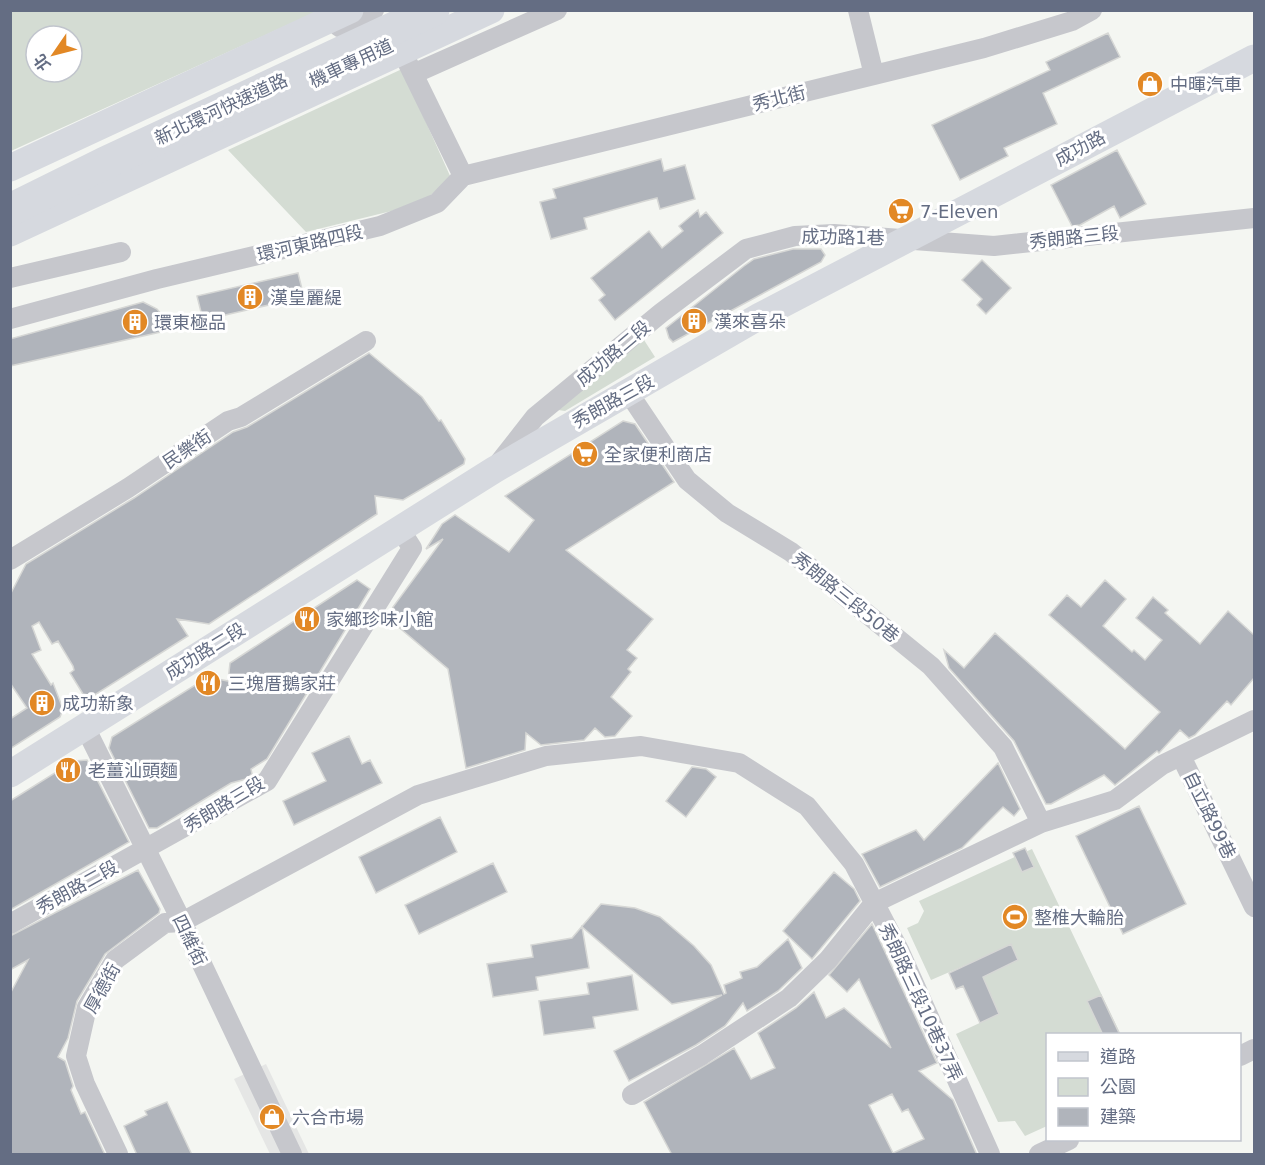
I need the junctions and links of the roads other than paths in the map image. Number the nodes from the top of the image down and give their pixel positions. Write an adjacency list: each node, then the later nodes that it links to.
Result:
1 (350, 10): 11 (street)
2 (433, 10): 8 (highway, 新北環河快速道路)
3 (462, 10): 8 (street, 機車專用道)
4 (491, 10): 8 (street)
5 (557, 10): 8 (street)
6 (858, 10): 10 (street)
7 (1092, 10): 10 (street, 秀北街)
8 (393, 31): 12 (street); 13 (street, 機車專用道); 14 (highway, 新北環河快速道路); 15 (highway, 新北環河快速道路); 17 (street, 機車專用道); 18 (street)
9 (1254, 58): 19 (street, 成功路)
10 (874, 75): 12 (street, 秀北街)
11 (10, 168)
12 (463, 176): 23 (street, 環河東路四段)
13 (10, 178)
14 (10, 187)
15 (10, 210)
16 (1254, 218): 19 (street, 秀朗路三段)
17 (10, 222)
18 (10, 233)
19 (905, 239): 20 (street, 成功路1巷); 25 (street, 秀朗路三段)
20 (746, 249): 26 (street, 成功路二段)
21 (121, 252): 22 (street)
22 (10, 278)
23 (10, 319)
24 (366, 341): 28 (street, 民樂街)
25 (628, 392): 26 (street, 秀朗路三段); 34 (street, 秀朗路三段50巷)
26 (494, 470): 27 (street, 秀朗路三段)
27 (400, 529): 30 (street, 成功路二段); 35 (street, 秀朗路三段)
28 (10, 560)
29 (1254, 720): 32 (street, 秀朗路三段10巷37弄)
30 (85, 727): 33 (street, 成功路二段); 35 (street, 四維街)
31 (546, 756): 37 (street, 秀朗路三段10巷37弄); 39 (street, 厚德街)
32 (1181, 756): 34 (street, 秀朗路三段10巷37弄); 36 (street, 自立路99巷)
33 (10, 774)
34 (1041, 824): 37 (street, 秀朗路三段10巷37弄)
35 (144, 850): 39 (street, 四維街); 40 (street, 秀朗路二段)
36 (1249, 880): 38 (street, 自立路99巷)
37 (874, 903): 41 (street); 45 (street, 秀朗路三段10巷37弄)
38 (1254, 907)
39 (182, 922): 43 (street, 厚德街); 44 (street, 四維街)
40 (10, 924)
41 (632, 1095)
42 (1067, 1141): 46 (street)
43 (118, 1155)
44 (292, 1155)
45 (990, 1155)
46 (1039, 1155)

